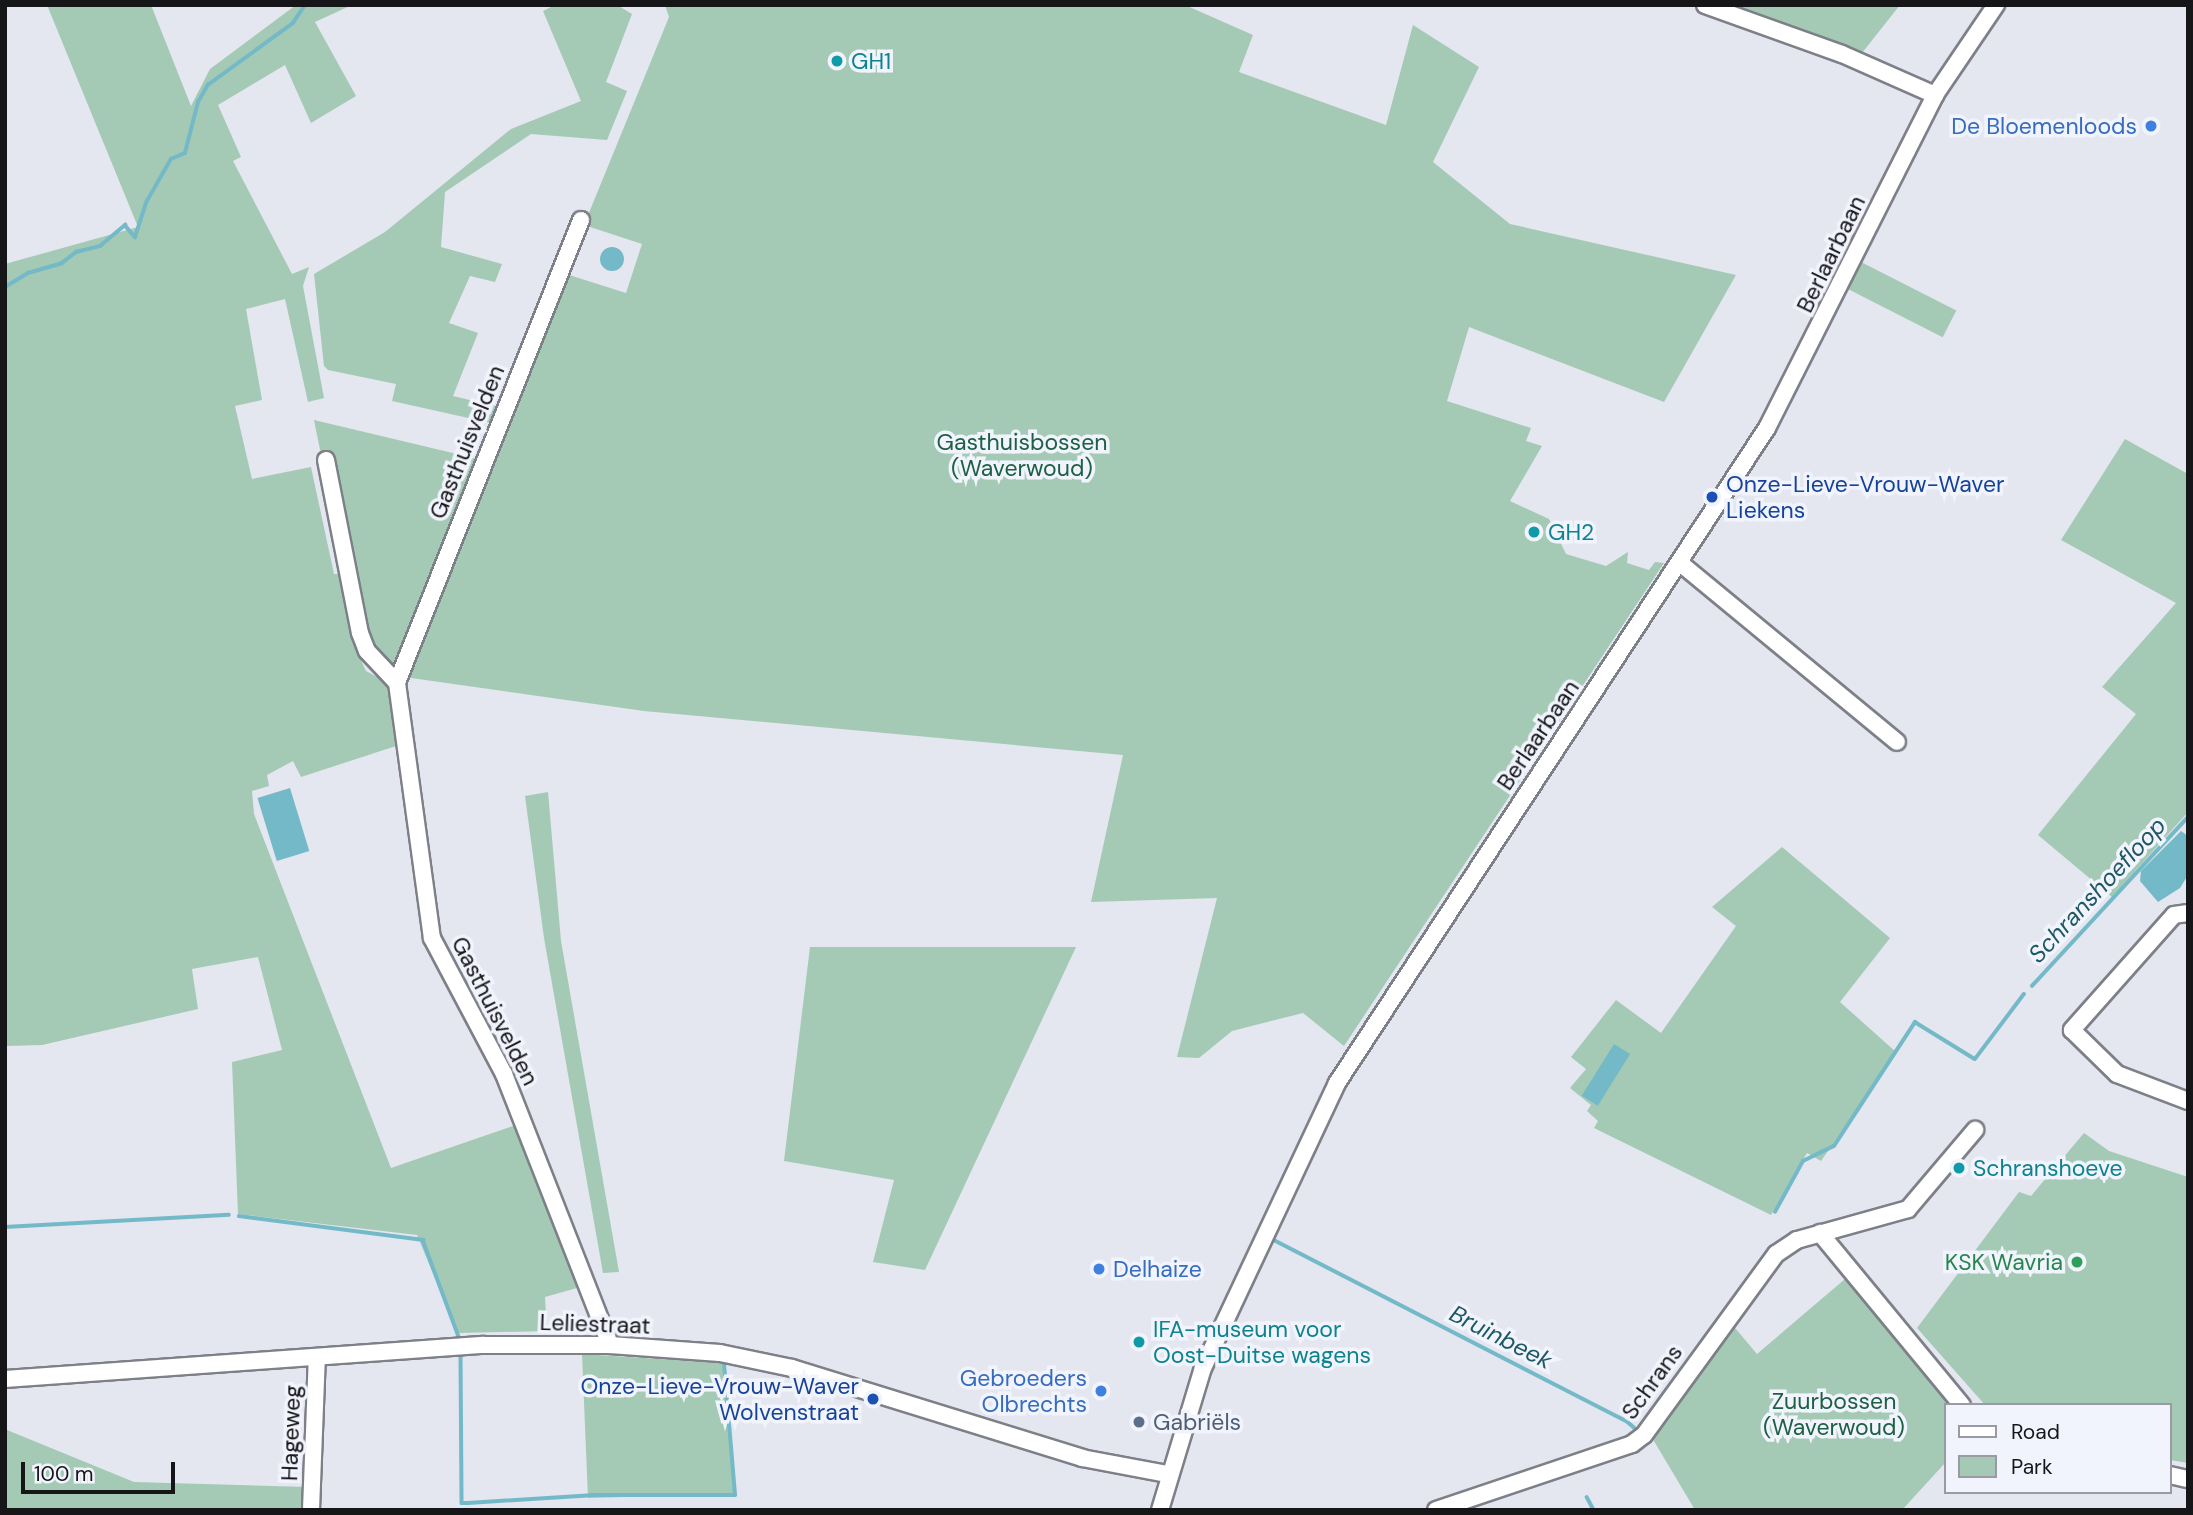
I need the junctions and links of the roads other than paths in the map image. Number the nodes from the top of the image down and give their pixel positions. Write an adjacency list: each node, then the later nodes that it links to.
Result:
1 (1705, 5): 3 (street)
2 (1996, 5): 3 (street, Berlaarbaan)
3 (1935, 94): 6 (street, Berlaarbaan)
4 (580, 220): 7 (street, Gasthuisvelden)
5 (326, 460): 7 (street)
6 (1680, 563): 8 (street); 17 (street, Berlaarbaan)
7 (397, 683): 13 (street, Gasthuisvelden)
8 (1897, 743)
9 (2188, 913): 10 (street)
10 (2188, 1101)
11 (1975, 1130): 12 (street, Schrans)
12 (1820, 1233): 16 (street); 20 (street, Schrans)
13 (610, 1345): 14 (street, Leliestraat); 17 (street, Leliestraat)
14 (317, 1357): 15 (street, Leliestraat); 19 (street, Hageweg)
15 (5, 1379)
16 (1960, 1403)
17 (1167, 1474): 18 (street, Berlaarbaan)
18 (1165, 1506)
19 (312, 1510)
20 (1436, 1510)

